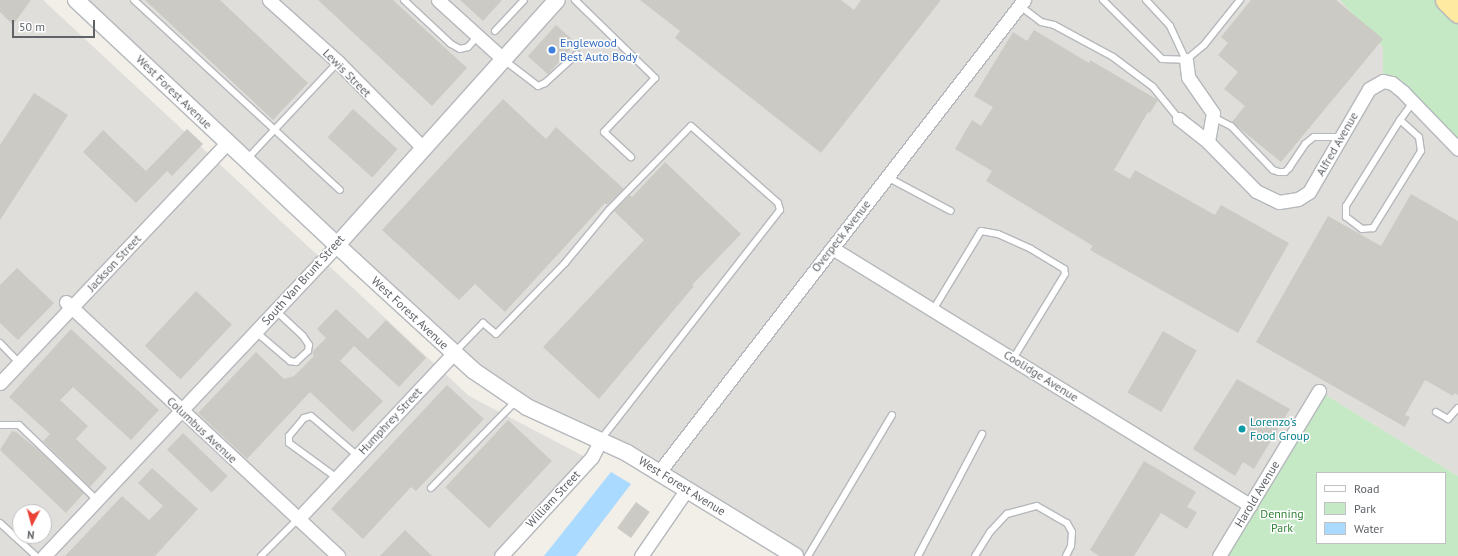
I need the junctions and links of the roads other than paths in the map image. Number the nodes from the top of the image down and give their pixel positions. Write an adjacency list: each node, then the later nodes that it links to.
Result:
1 (134, 0): 25 (lane)
2 (270, 0): 20 (street, Lewis Street)
3 (404, 0): 16 (lane)
4 (438, 0): 16 (street)
5 (524, 0): 15 (lane)
6 (557, 0): 18 (street, South Van Brunt Street)
7 (576, 0): 31 (lane)
8 (1103, 0): 19 (lane)
9 (1146, 0): 19 (lane)
10 (1240, 0): 19 (lane)
11 (1446, 0): 14 (highway)
12 (84, 3): 28 (street, West Forest Avenue)
13 (1022, 3): 23 (lane); 33 (street, Overpeck Avenue)
14 (1458, 12)
15 (495, 31)
16 (478, 37): 18 (street)
17 (577, 54): 18 (lane)
18 (503, 59): 29 (street, South Van Brunt Street)
19 (1186, 60): 22 (street)
20 (338, 62): 25 (lane); 29 (street, Lewis Street)
21 (1413, 102): 24 (lane); 26 (street, Alfred Avenue); 30 (street, Alfred Avenue)
22 (1213, 116): 26 (lane); 27 (street)
23 (1180, 119): 27 (street, Alfred Avenue)
24 (1400, 120): 24 (lane)
25 (274, 130): 32 (lane); 34 (lane)
26 (1342, 137): 27 (street, Alfred Avenue)
27 (1208, 142)
28 (227, 143): 32 (street, West Forest Avenue); 38 (street, Jackson Street)
29 (423, 148): 36 (street, South Van Brunt Street)
30 (1458, 149)
31 (631, 157)
32 (246, 160): 36 (street, West Forest Avenue)
33 (887, 177): 35 (lane); 37 (street, Overpeck Avenue)
34 (340, 190)
35 (951, 211)
36 (337, 245): 40 (street, South Van Brunt Street); 43 (street, West Forest Avenue)
37 (832, 248): 39 (street, Coolidge Avenue); 57 (street, Overpeck Avenue)
38 (69, 305): 45 (street, Jackson Street); 50 (street, Columbus Avenue)
39 (934, 310): 44 (street, Coolidge Avenue); 44 (lane)
40 (276, 311): 41 (street, South Van Brunt Street); 41 (lane)
41 (256, 332): 50 (street, South Van Brunt Street)
42 (0, 343): 45 (lane)
43 (454, 354): 48 (street, West Forest Avenue); 55 (lane, Humphrey Street); 56 (street, Humphrey Street)
44 (1013, 359): 62 (street, Coolidge Avenue)
45 (19, 363): 46 (street, Jackson Street)
46 (0, 383)
47 (1319, 391): 62 (street, Harold Avenue)
48 (516, 401): 55 (street, West Forest Avenue); 59 (lane)
49 (1458, 408): 51 (lane)
50 (182, 411): 61 (street, South Van Brunt Street); 63 (street, Columbus Avenue)
51 (1436, 412)
52 (892, 415): 71 (lane)
53 (0, 425): 61 (lane)
54 (982, 434): 72 (lane)
55 (608, 442): 57 (street, West Forest Avenue); 69 (street, William Street)
56 (358, 456): 58 (street, Humphrey Street); 58 (lane)
57 (654, 468): 60 (street, West Forest Avenue)
58 (336, 478): 63 (street, Humphrey Street)
59 (431, 488)
60 (687, 489): 70 (street); 71 (street, West Forest Avenue)
61 (97, 500): 66 (street, South Van Brunt Street)
62 (1250, 505): 75 (street, Harold Avenue)
63 (298, 519): 67 (lane); 68 (street, Columbus Avenue)
64 (0, 523): 65 (lane)
65 (36, 556)
66 (44, 556)
67 (261, 556)
68 (338, 556)
69 (501, 556)
70 (641, 556)
71 (797, 556)
72 (918, 556)
73 (975, 556): 74 (lane)
74 (1066, 556)
75 (1219, 556)

